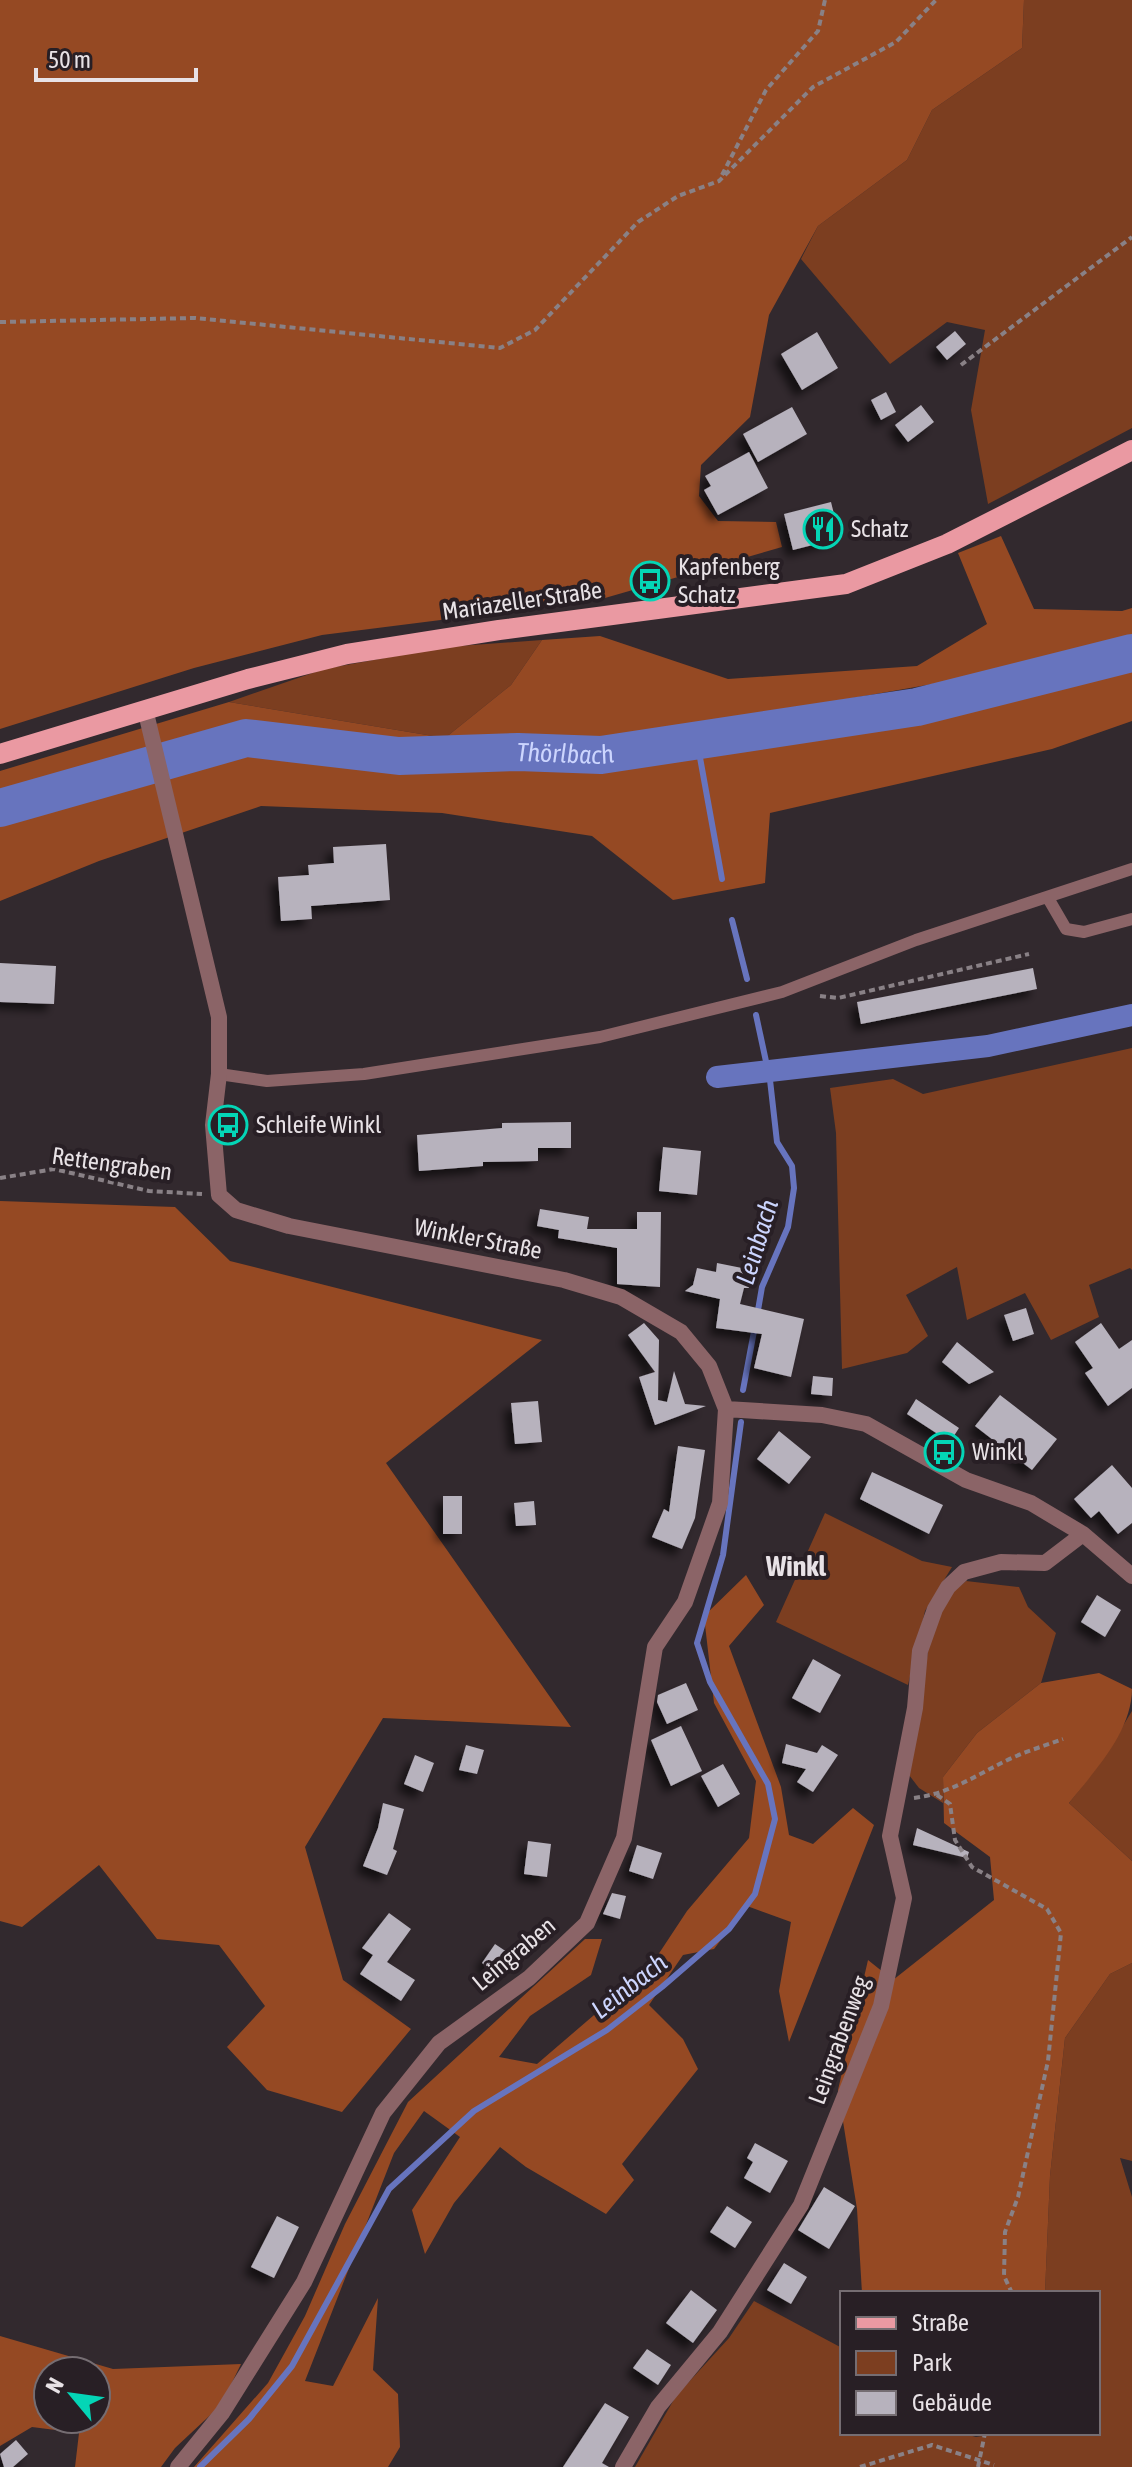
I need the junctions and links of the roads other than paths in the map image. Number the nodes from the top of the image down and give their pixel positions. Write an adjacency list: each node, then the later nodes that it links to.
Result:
1 (1132, 450): 2 (main road, Mariazeller Straße)
2 (146, 714): 3 (main road, Mariazeller Straße); 7 (street)
3 (0, 754)
4 (1132, 869): 5 (lane)
5 (1048, 898): 6 (lane); 7 (lane)
6 (1132, 919)
7 (219, 1074): 8 (street, Winkler Straße)
8 (726, 1409): 9 (street); 11 (street, Leingraben)
9 (1083, 1534): 10 (street); 12 (street, Leingrabenweg)
10 (1132, 1576)
11 (178, 2467)
12 (623, 2467)

